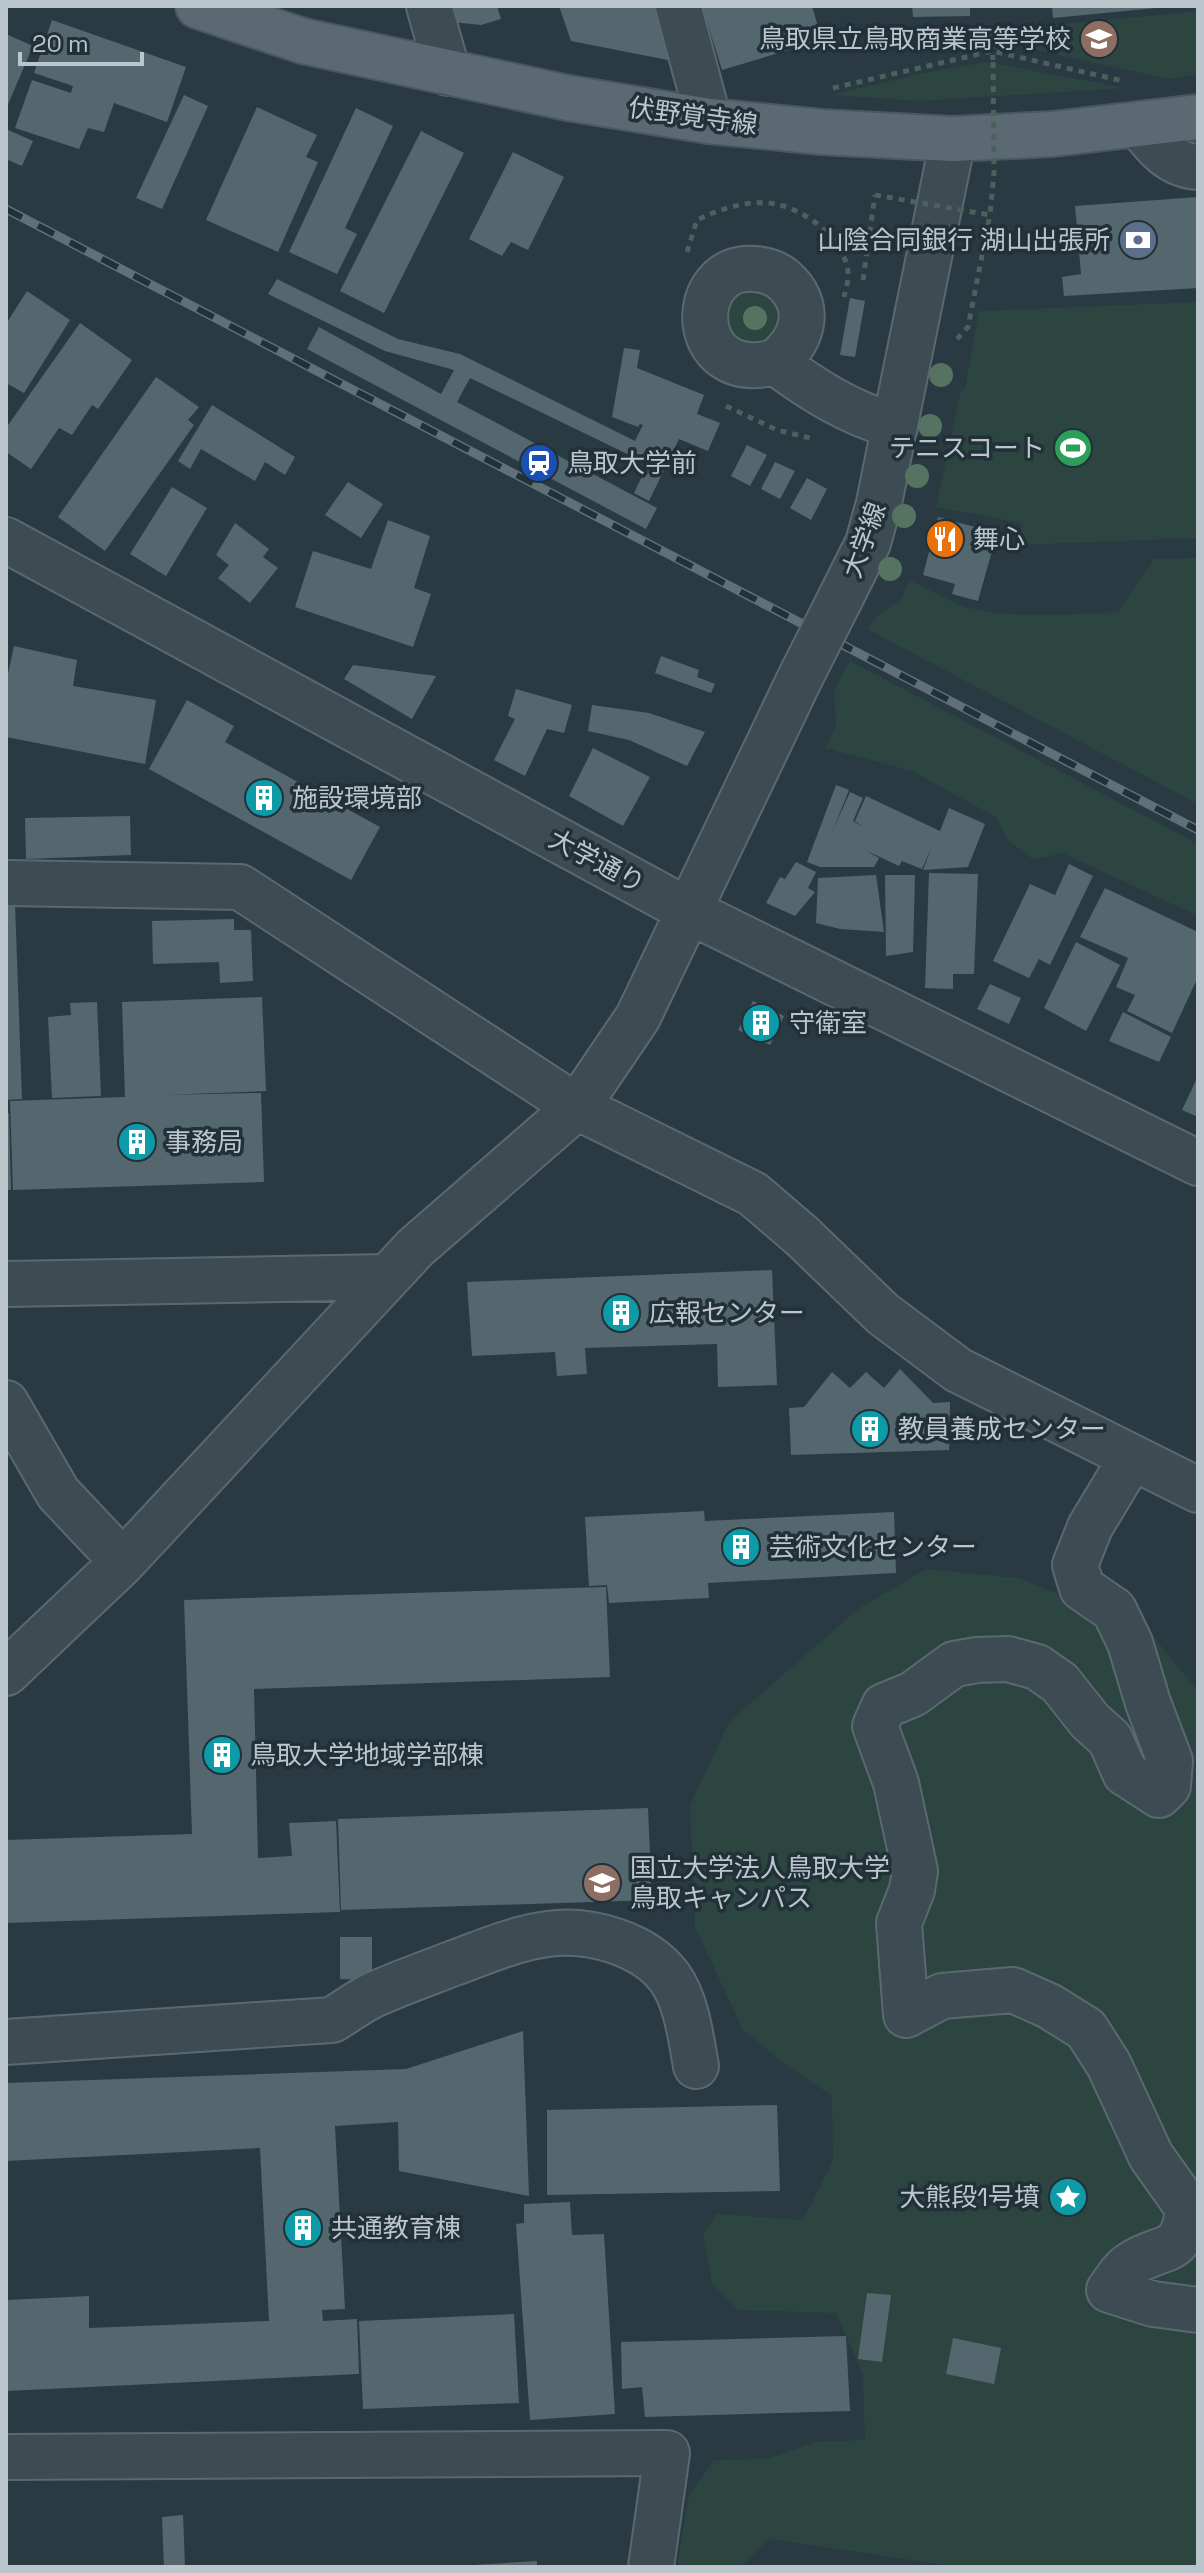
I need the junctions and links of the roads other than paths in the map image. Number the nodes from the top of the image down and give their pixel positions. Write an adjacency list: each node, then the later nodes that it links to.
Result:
1 (198, 6): 4 (main road, 伏野覚寺線)
2 (429, 6): 4 (street)
3 (678, 6): 6 (street)
4 (448, 73): 6 (main road, 伏野覚寺線)
5 (1198, 117): 7 (main road, 伏野覚寺線)
6 (709, 121): 8 (main road, 伏野覚寺線)
7 (1139, 125): 8 (main road, 伏野覚寺線); 9 (street)
8 (953, 139): 11 (street, 大学線)
9 (1198, 167)
10 (775, 362): 11 (street)
11 (895, 426): 14 (street, 大学線, bridge)
12 (6, 540): 14 (street, 大学通り)
13 (6, 883): 15 (street)
14 (689, 911): 15 (street, 大学線); 16 (street, 大学通り)
15 (577, 1107): 17 (street, 大学線); 20 (street)
16 (1198, 1163)
17 (387, 1277): 18 (street); 22 (street, 大学線)
18 (6, 1284)
19 (6, 1403): 22 (street)
20 (1132, 1457): 21 (street); 26 (street)
21 (1198, 1490)
22 (123, 1562): 23 (street, 大学線)
23 (6, 1673)
24 (6, 2042): 25 (street)
25 (696, 2066)
26 (1198, 2310)
27 (6, 2457): 28 (street)
28 (651, 2567)

